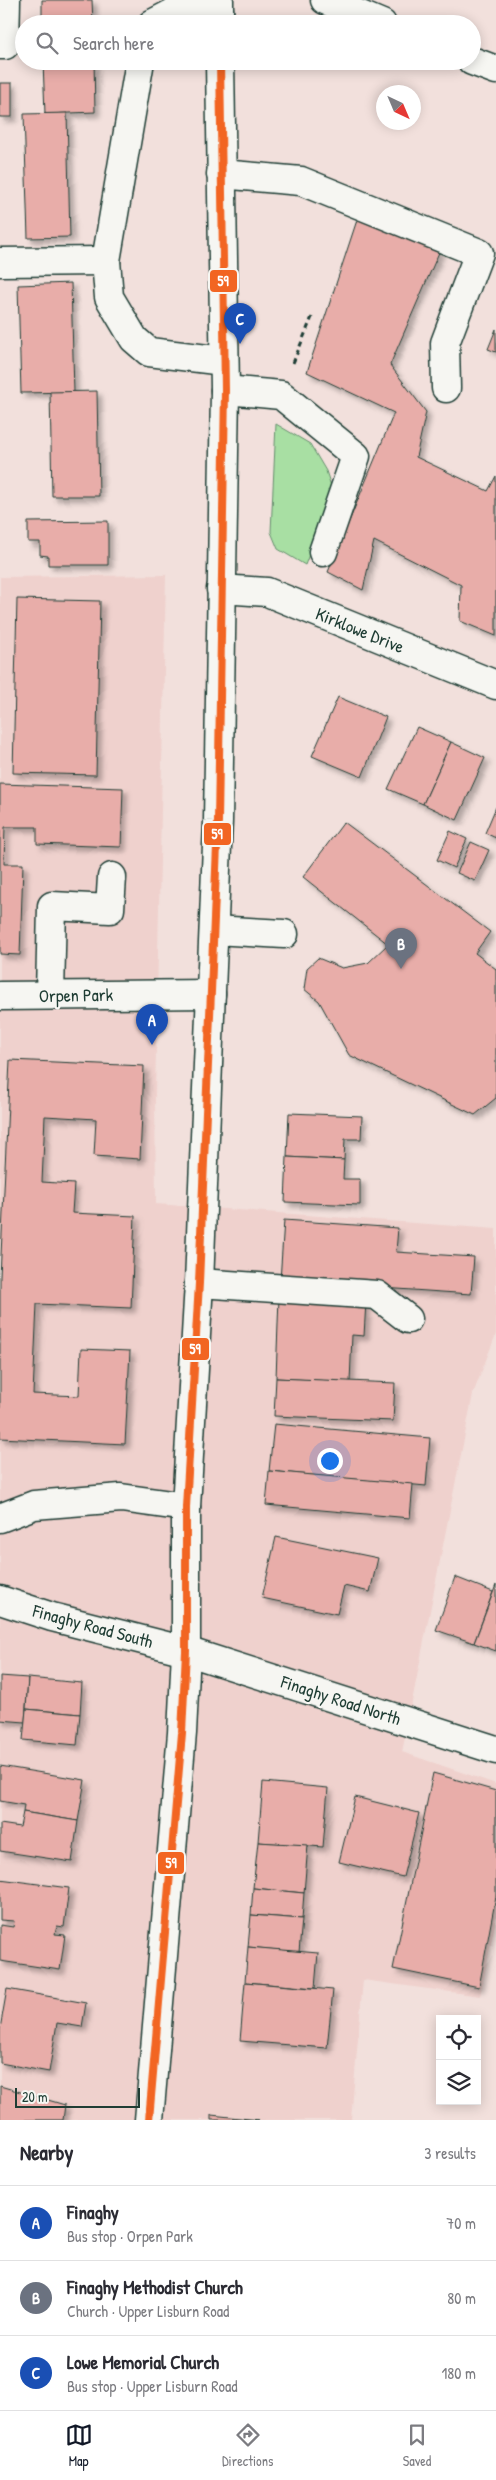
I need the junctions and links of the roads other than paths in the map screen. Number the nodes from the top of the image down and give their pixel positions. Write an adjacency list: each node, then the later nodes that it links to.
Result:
1 (6, 0): 6 (main road)
2 (324, 0): 5 (main road)
3 (219, 12): 4 (main road)
4 (169, 15)
5 (360, 15)
6 (0, 45)
7 (481, 64): 10 (main road)
8 (138, 70): 12 (main road)
9 (220, 70): 11 (main road)
10 (496, 70)
11 (222, 174): 14 (main road); 15 (main road)
12 (106, 261): 13 (main road); 14 (main road)
13 (0, 262)
14 (224, 361): 16 (main road)
15 (446, 388)
16 (224, 390): 17 (main road); 18 (main road)
17 (323, 552)
18 (221, 589): 19 (main road, Kirklowe Drive); 21 (main road)
19 (496, 684)
20 (112, 877): 24 (main road)
21 (214, 930): 22 (main road); 23 (main road)
22 (284, 934)
23 (211, 994): 24 (main road, Orpen Park); 26 (main road)
24 (50, 995): 25 (main road, Orpen Park)
25 (0, 996)
26 (199, 1283): 27 (main road); 28 (main road)
27 (408, 1319)
28 (186, 1507): 29 (main road); 31 (main road)
29 (0, 1518)
30 (0, 1600): 31 (main road, Finaghy Road South)
31 (186, 1651): 32 (main road, Finaghy Road North); 33 (main road)
32 (496, 1750)
33 (149, 2120)

